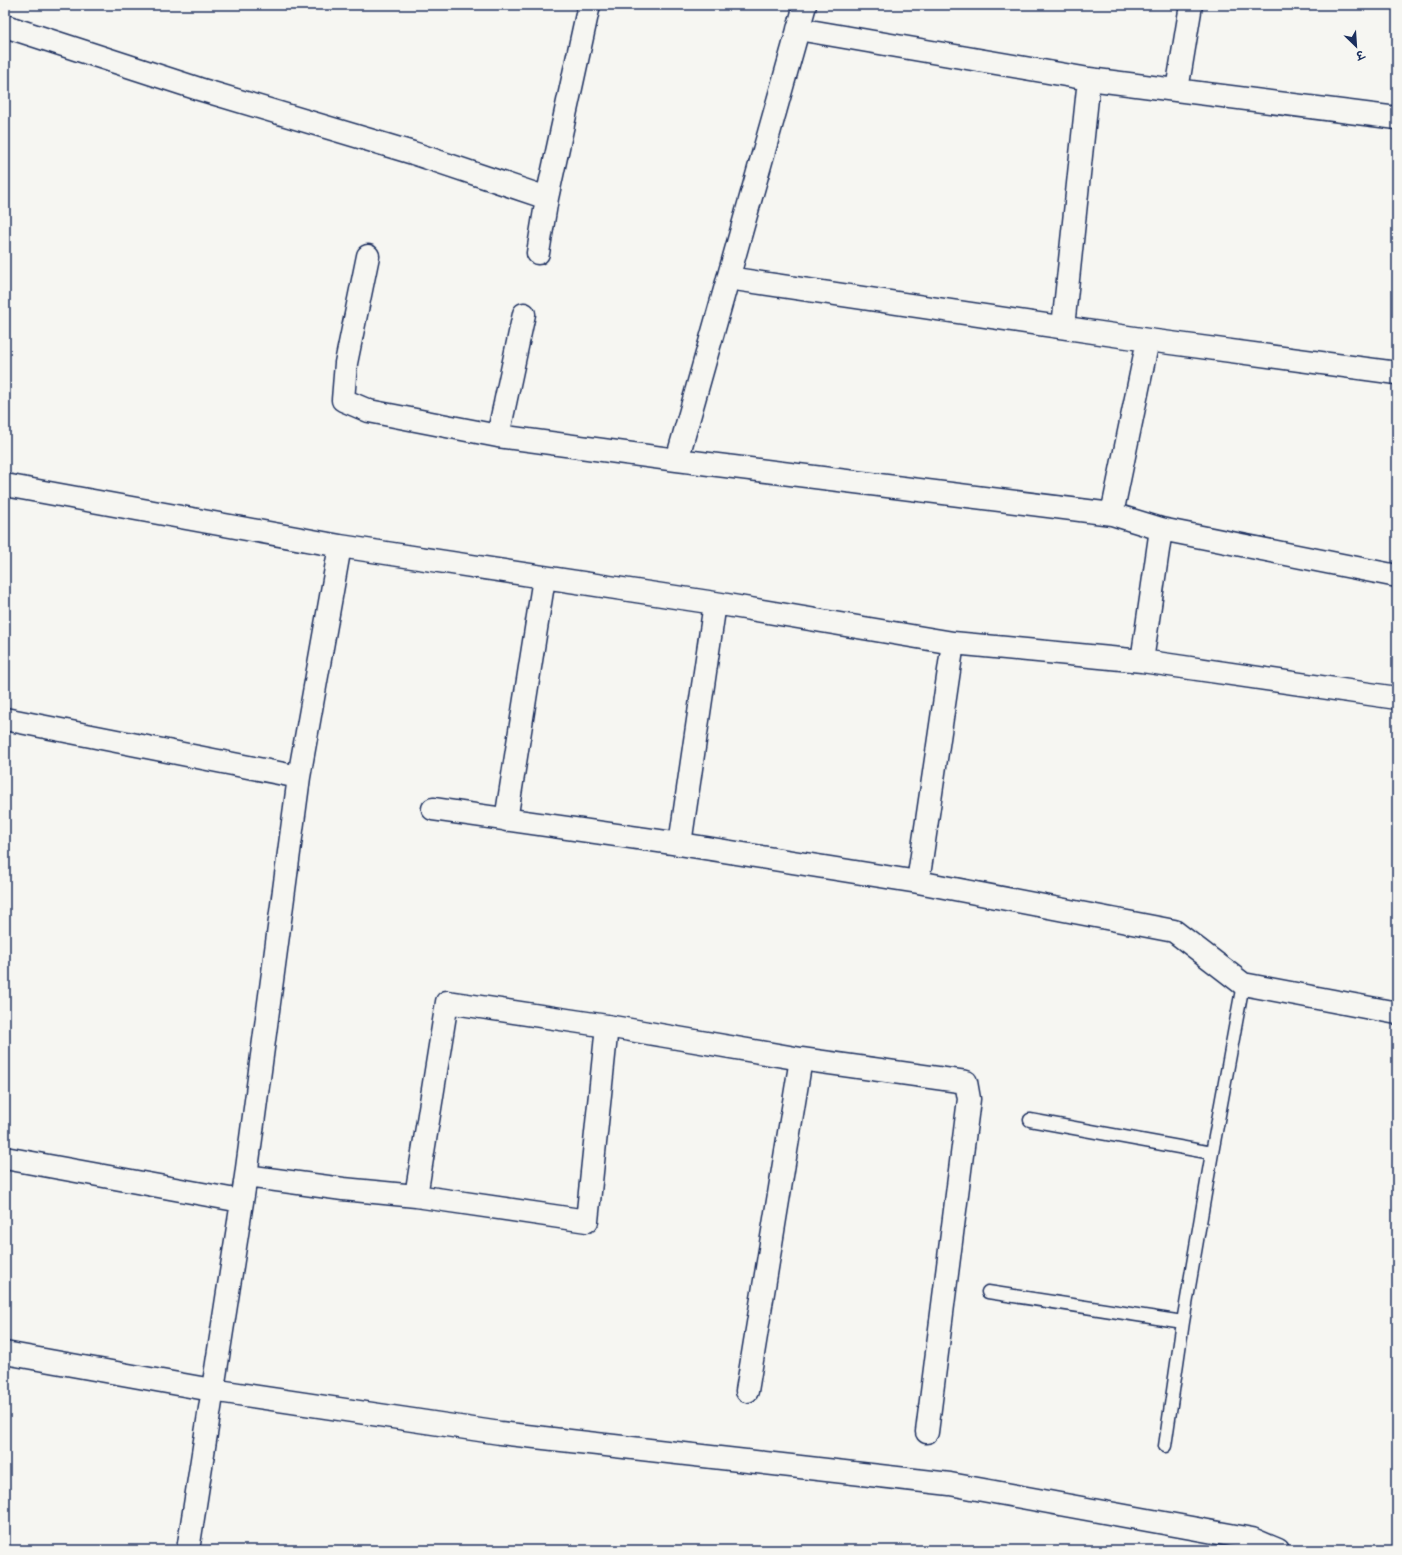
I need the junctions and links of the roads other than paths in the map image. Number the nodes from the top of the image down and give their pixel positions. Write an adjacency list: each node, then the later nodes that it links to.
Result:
1 (589, 5): 9 (street)
2 (805, 5): 5 (street)
3 (1191, 5): 7 (street)
4 (5, 26): 9 (street)
5 (798, 29): 6 (street); 12 (street)
6 (1089, 79): 7 (street); 14 (street)
7 (1177, 90): 8 (street)
8 (1397, 118)
9 (547, 198): 10 (street)
10 (538, 253)
11 (368, 256): 17 (street)
12 (728, 278): 14 (street); 18 (street)
13 (524, 314): 17 (street)
14 (1064, 327): 15 (street)
15 (1148, 340): 16 (street); 20 (street)
16 (1397, 373)
17 (498, 436): 18 (street)
18 (677, 460): 20 (street)
19 (5, 485): 22 (street)
20 (1112, 514): 21 (street)
21 (1161, 529): 23 (street); 27 (street)
22 (340, 546): 24 (street); 30 (street)
23 (1397, 576)
24 (544, 578): 25 (street); 32 (street)
25 (715, 603): 26 (street); 33 (street)
26 (953, 643): 27 (street); 34 (street)
27 (1142, 661): 28 (street)
28 (1397, 698)
29 (5, 719): 30 (street)
30 (299, 777): 42 (street)
31 (433, 809): 32 (street)
32 (506, 820): 33 (street)
33 (680, 844): 34 (street)
34 (918, 882): 35 (street)
35 (1243, 984): 36 (street); 40 (lane)
36 (1397, 1013)
37 (607, 1026): 38 (street); 43 (street); 43 (street)
38 (801, 1059): 49 (street); 50 (street)
39 (1030, 1120): 40 (lane)
40 (1212, 1153): 46 (lane)
41 (5, 1158): 44 (street)
42 (246, 1176): 43 (street); 44 (street)
43 (416, 1196)
44 (241, 1201): 48 (street)
45 (988, 1292): 46 (lane)
46 (1183, 1322): 51 (lane)
47 (5, 1353): 48 (street)
48 (212, 1390): 52 (street); 53 (street)
49 (747, 1391)
50 (927, 1432)
51 (1165, 1446)
52 (188, 1550)
53 (1278, 1550)

